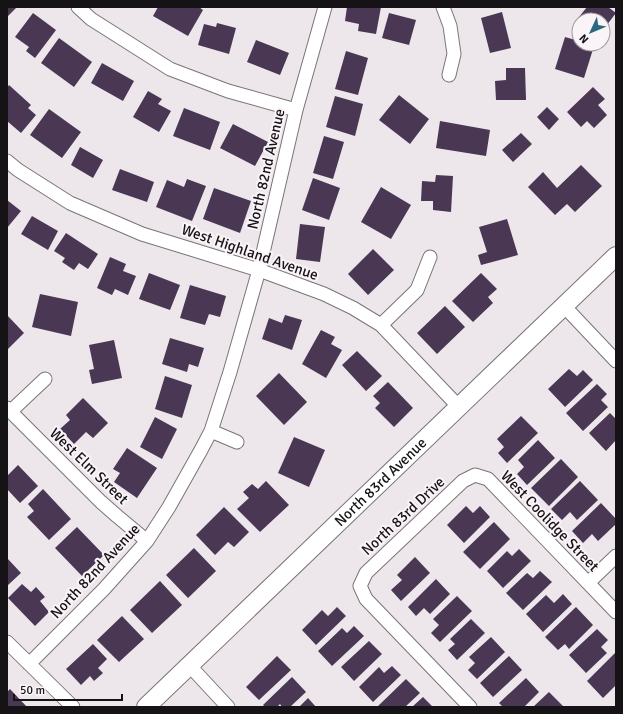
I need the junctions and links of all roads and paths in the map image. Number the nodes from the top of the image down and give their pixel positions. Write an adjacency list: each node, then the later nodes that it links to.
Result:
1 (78, 7): 5 (street)
2 (325, 7): 5 (street, North 82nd Avenue)
3 (443, 7): 4 (street)
4 (449, 75)
5 (296, 110): 9 (street, North 82nd Avenue)
6 (7, 161): 9 (street, West Highland Avenue)
7 (430, 256): 11 (street)
8 (616, 256): 10 (main road, North 83rd Avenue)
9 (259, 270): 11 (street, West Highland Avenue); 16 (street, North 82nd Avenue)
10 (564, 306): 12 (street); 14 (main road, North 83rd Avenue)
11 (380, 325): 14 (street, West Highland Avenue)
12 (616, 361)
13 (44, 379): 15 (street, West Elm Street)
14 (459, 407): 25 (main road, North 83rd Avenue)
15 (9, 410): 19 (street, West Elm Street)
16 (211, 431): 17 (street); 19 (street, North 82nd Avenue)
17 (237, 442)
18 (475, 475): 21 (street, West Coolidge Street); 29 (street, North 83rd Drive)
19 (147, 541): 24 (street, North 82nd Avenue)
20 (616, 556): 21 (street)
21 (588, 582): 22 (street, West Coolidge Street)
22 (616, 612)
23 (7, 642): 24 (street)
24 (29, 664): 26 (street)
25 (189, 666): 27 (main road, North 83rd Avenue); 28 (street)
26 (73, 707)
27 (146, 707)
28 (228, 707)
29 (470, 707)

